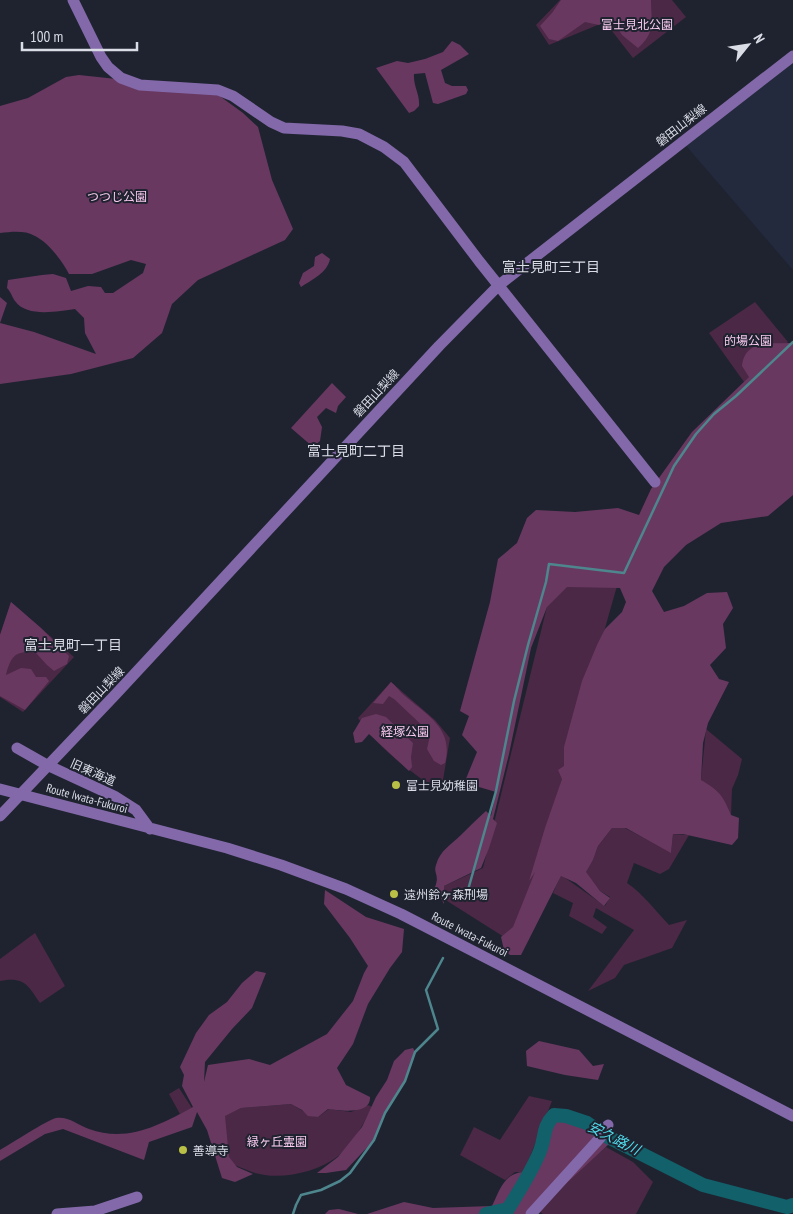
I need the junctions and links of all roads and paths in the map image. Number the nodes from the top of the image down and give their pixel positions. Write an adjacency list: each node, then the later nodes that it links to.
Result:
1 (73, 0): 3 (main road)
2 (793, 56): 3 (main road, 磐田山梨線)
3 (499, 284): 4 (main road); 6 (main road, 磐田山梨線)
4 (655, 482)
5 (17, 748): 6 (main road, 旧東海道)
6 (47, 765): 8 (main road, 磐田山梨線); 10 (main road, 旧東海道)
7 (0, 789): 8 (main road, Route Iwata-Fukuroi)
8 (22, 794): 9 (main road, 磐田山梨線); 10 (main road, Route Iwata-Fukuroi)
9 (0, 816)
10 (150, 829): 11 (main road, Route Iwata-Fukuroi)
11 (793, 1116)
12 (608, 1125): 15 (main road)
13 (137, 1197): 14 (main road)
14 (57, 1214)
15 (531, 1214)

